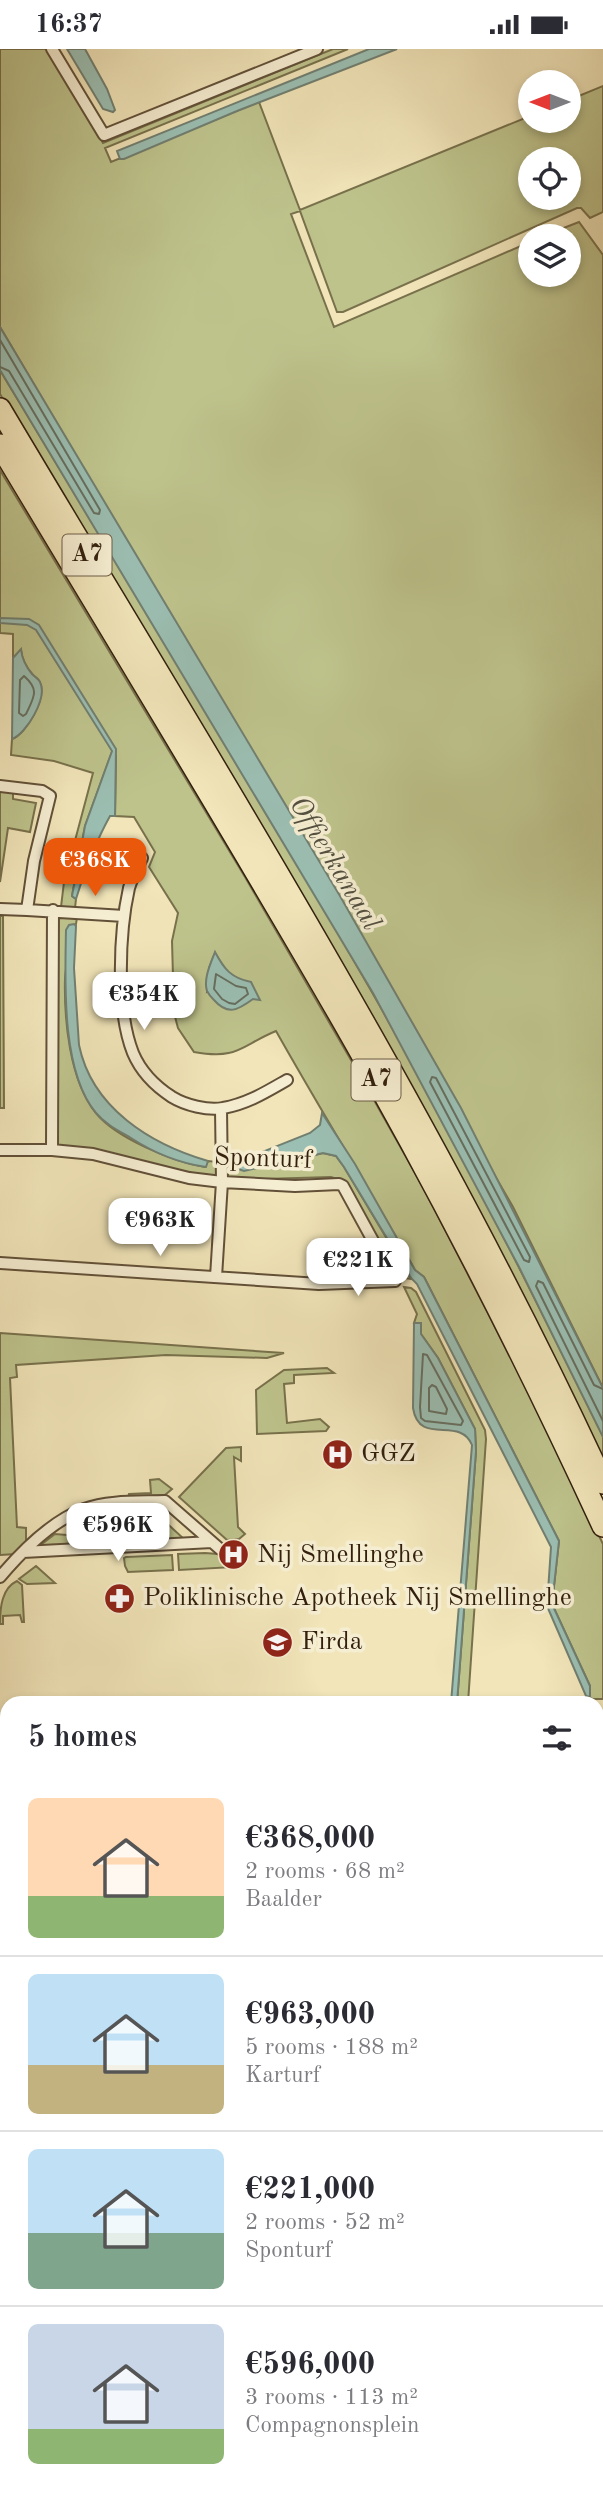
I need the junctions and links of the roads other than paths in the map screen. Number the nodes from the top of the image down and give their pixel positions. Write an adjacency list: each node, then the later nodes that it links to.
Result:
1 (52, 49): 2 (street)
2 (317, 49)
3 (0, 409): 18 (highway, A7)
4 (0, 445): 19 (highway, A7)
5 (0, 786): 8 (street)
6 (142, 858): 10 (street)
7 (0, 909): 8 (street)
8 (27, 910): 9 (street)
9 (53, 910): 10 (street); 14 (street)
10 (124, 916): 12 (street)
11 (287, 1080): 12 (street)
12 (221, 1109): 15 (street)
13 (0, 1150): 14 (street, Sponturf)
14 (52, 1150): 15 (street, Sponturf)
15 (222, 1182): 17 (street); 17 (street, Sponturf)
16 (0, 1263): 17 (street)
17 (216, 1277)
18 (603, 1483)
19 (603, 1526)
20 (23, 1552): 20 (street); 21 (street)
21 (0, 1577)

